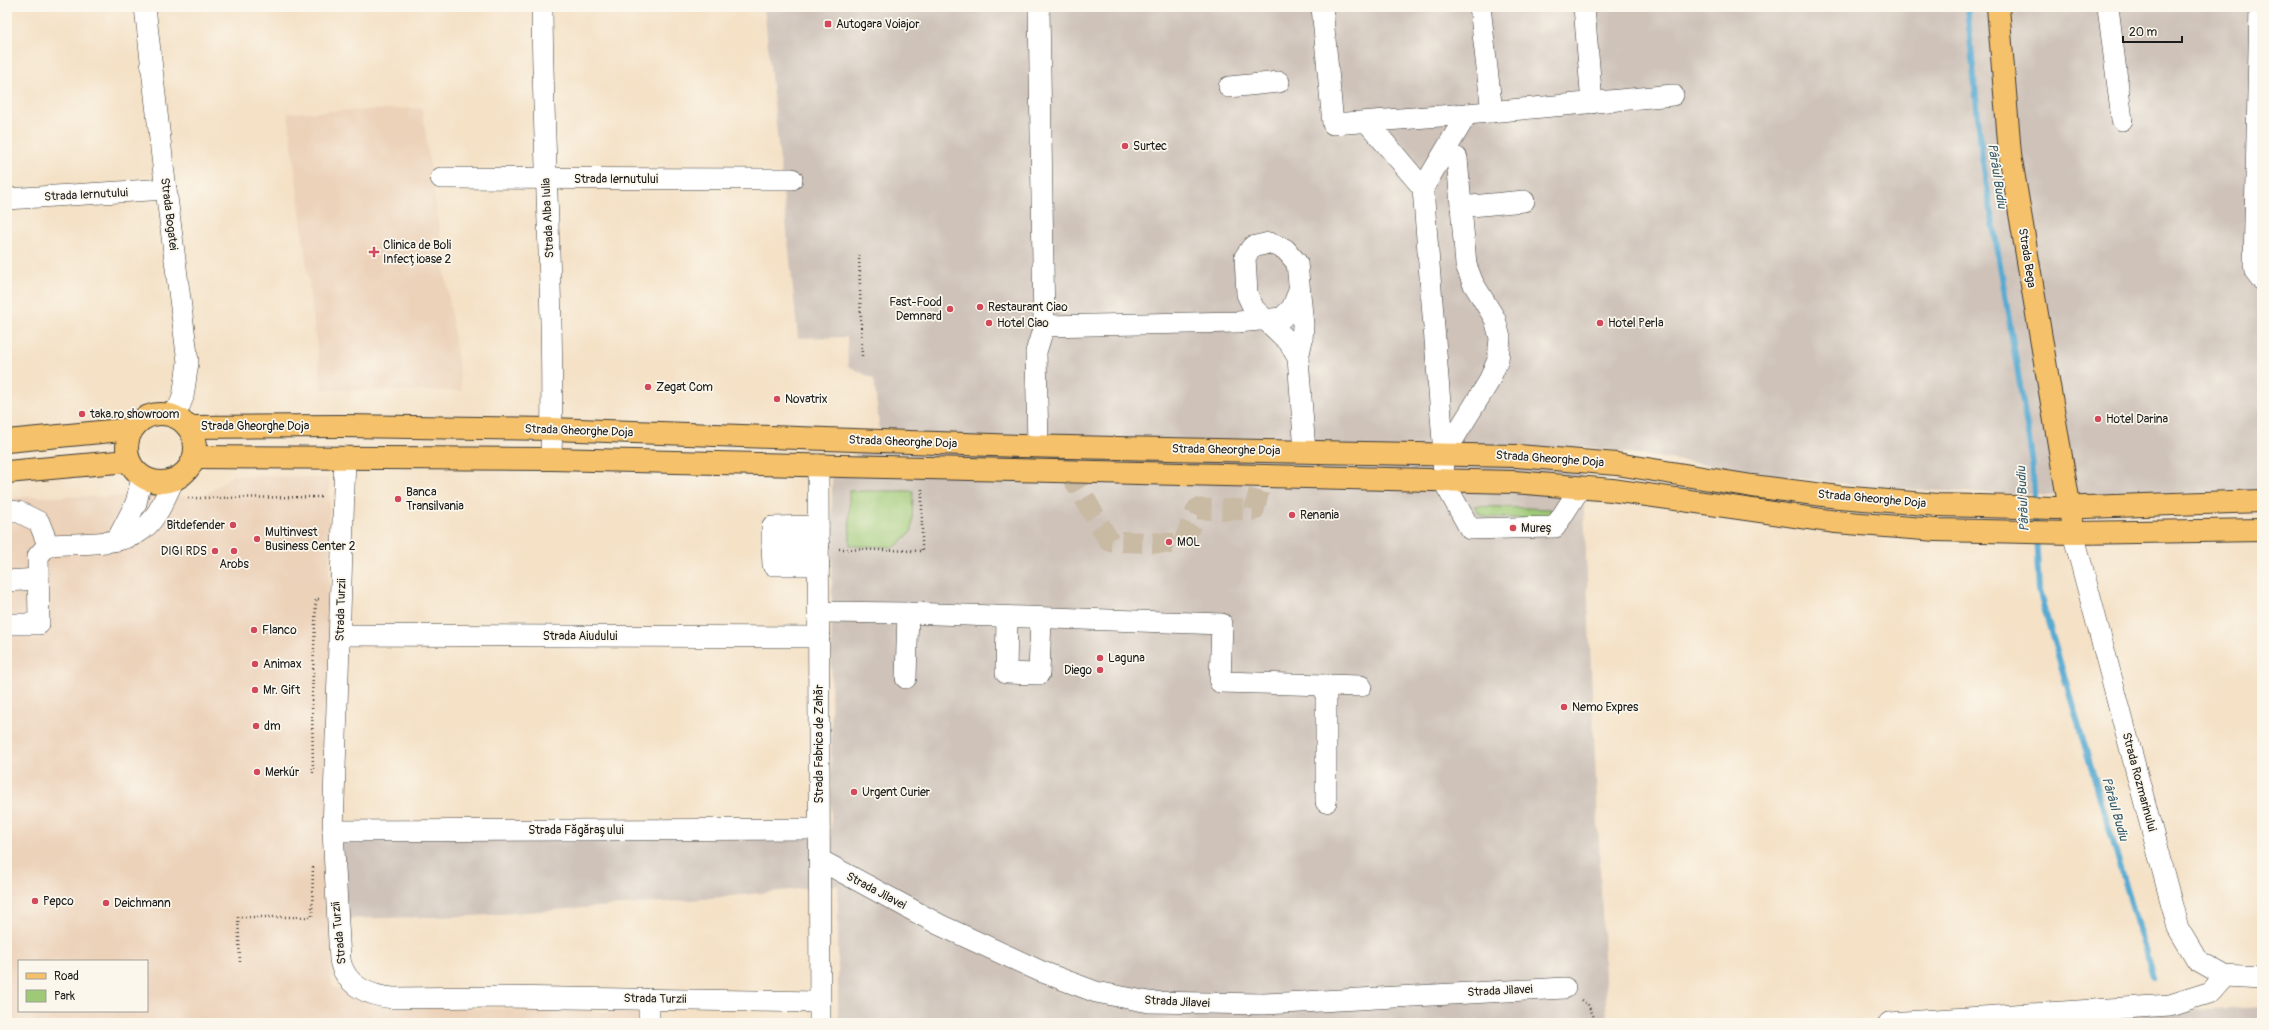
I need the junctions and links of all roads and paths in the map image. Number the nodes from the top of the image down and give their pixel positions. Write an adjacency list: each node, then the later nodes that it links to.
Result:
1 (145, 7): 24 (street, Strada Bogatei)
2 (542, 7): 21 (street, Strada Alba Iulia)
3 (1039, 7): 32 (street)
4 (1322, 7): 18 (street)
5 (1480, 7): 15 (street)
6 (1584, 7): 14 (street)
7 (1998, 7): 57 (main road, Strada Bega)
8 (2108, 7): 17 (street)
9 (2260, 7): 10 (street)
10 (2261, 74): 29 (street)
11 (1279, 82): 12 (street)
12 (1229, 87)
13 (1673, 95): 14 (street)
14 (1592, 103): 15 (street)
15 (1492, 112): 16 (street)
16 (1467, 114): 18 (street); 23 (street)
17 (2122, 120)
18 (1368, 123): 23 (street)
19 (1457, 158): 27 (street)
20 (441, 178): 21 (street, Strada Iernutului)
21 (546, 179): 22 (street, Strada Iernutului); 38 (street, Strada Alba Iulia)
22 (792, 179)
23 (1423, 188): 42 (street)
24 (166, 189): 25 (street, Strada Iernutului); 35 (street, Strada Bogatei)
25 (7, 199)
26 (1524, 201): 27 (street)
27 (1462, 207): 42 (street)
28 (859, 255): 33 (path)
29 (2262, 280)
30 (1299, 291): 31 (street); 31 (street); 34 (street)
31 (1266, 321): 32 (street); 34 (street)
32 (1044, 326): 40 (street)
33 (862, 356)
34 (1298, 358): 41 (street)
35 (169, 415): 36 (main road, Strada Gheorghe Doja); 37 (main road)
36 (188, 426): 38 (main road, Strada Gheorghe Doja); 43 (main road, Strada Gheorghe Doja)
37 (132, 429): 39 (main road); 46 (main road)
38 (552, 429): 40 (main road, Strada Gheorghe Doja); 45 (street, Strada Alba Iulia)
39 (7, 441)
40 (1038, 446): 41 (main road, Strada Gheorghe Doja)
41 (1305, 451): 42 (main road, Strada Gheorghe Doja)
42 (1444, 454): 50 (street); 57 (main road, Strada Gheorghe Doja)
43 (194, 457): 44 (main road, Strada Gheorghe Doja); 51 (main road)
44 (345, 457): 45 (main road, Strada Gheorghe Doja); 72 (street, Strada Turzii)
45 (552, 459): 47 (main road, Strada Gheorghe Doja)
46 (128, 461): 48 (main road); 49 (main road)
47 (818, 464): 50 (main road, Strada Gheorghe Doja); 63 (street, Strada Fabrica de Zahăr)
48 (7, 472)
49 (142, 477): 51 (main road); 61 (street)
50 (1443, 480): 53 (main road, Strada Gheorghe Doja); 53 (street)
51 (173, 481): 61 (street)
52 (922, 485): 63 (path)
53 (1580, 488): 60 (main road, Strada Gheorghe Doja)
54 (328, 497): 55 (path)
55 (188, 498)
56 (2262, 501): 57 (main road, Strada Gheorghe Doja)
57 (2063, 508): 60 (main road, Strada Bega)
58 (7, 510): 62 (street)
59 (2262, 530): 60 (main road, Strada Gheorghe Doja)
60 (2067, 533): 84 (street, Strada Rozmarinului)
61 (117, 540): 62 (street)
62 (48, 545): 64 (street)
63 (824, 546): 63 (street); 67 (street, Strada Fabrica de Zahăr)
64 (38, 579): 65 (street); 71 (street)
65 (7, 581)
66 (324, 599): 77 (path)
67 (819, 612): 68 (street); 73 (street, Strada Fabrica de Zahăr)
68 (908, 613): 69 (street); 74 (street)
69 (1007, 616): 70 (street); 70 (street)
70 (1040, 618): 75 (street)
71 (7, 624)
72 (340, 635): 73 (street, Strada Aiudului); 80 (street, Strada Turzii)
73 (819, 637): 79 (street, Strada Fabrica de Zahăr)
74 (906, 678)
75 (1326, 685): 76 (street); 78 (street)
76 (1361, 686)
77 (313, 774)
78 (1326, 802)
79 (819, 829): 80 (street, Strada Făgărașului); 82 (street, Strada Fabrica de Zahăr)
80 (333, 831): 87 (street, Strada Turzii)
81 (313, 857): 83 (path)
82 (820, 860): 86 (street, Strada Jilavei); 88 (street, Strada Fabrica de Zahăr)
83 (240, 962)
84 (2225, 976): 85 (street, Strada Rozmarinului); 92 (street)
85 (2262, 978)
86 (1565, 988): 91 (path)
87 (650, 999): 88 (street, Strada Turzii); 89 (street)
88 (820, 1002): 90 (street, Strada Fabrica de Zahăr)
89 (649, 1023)
90 (820, 1023)
91 (1597, 1023)
92 (1889, 1023)

